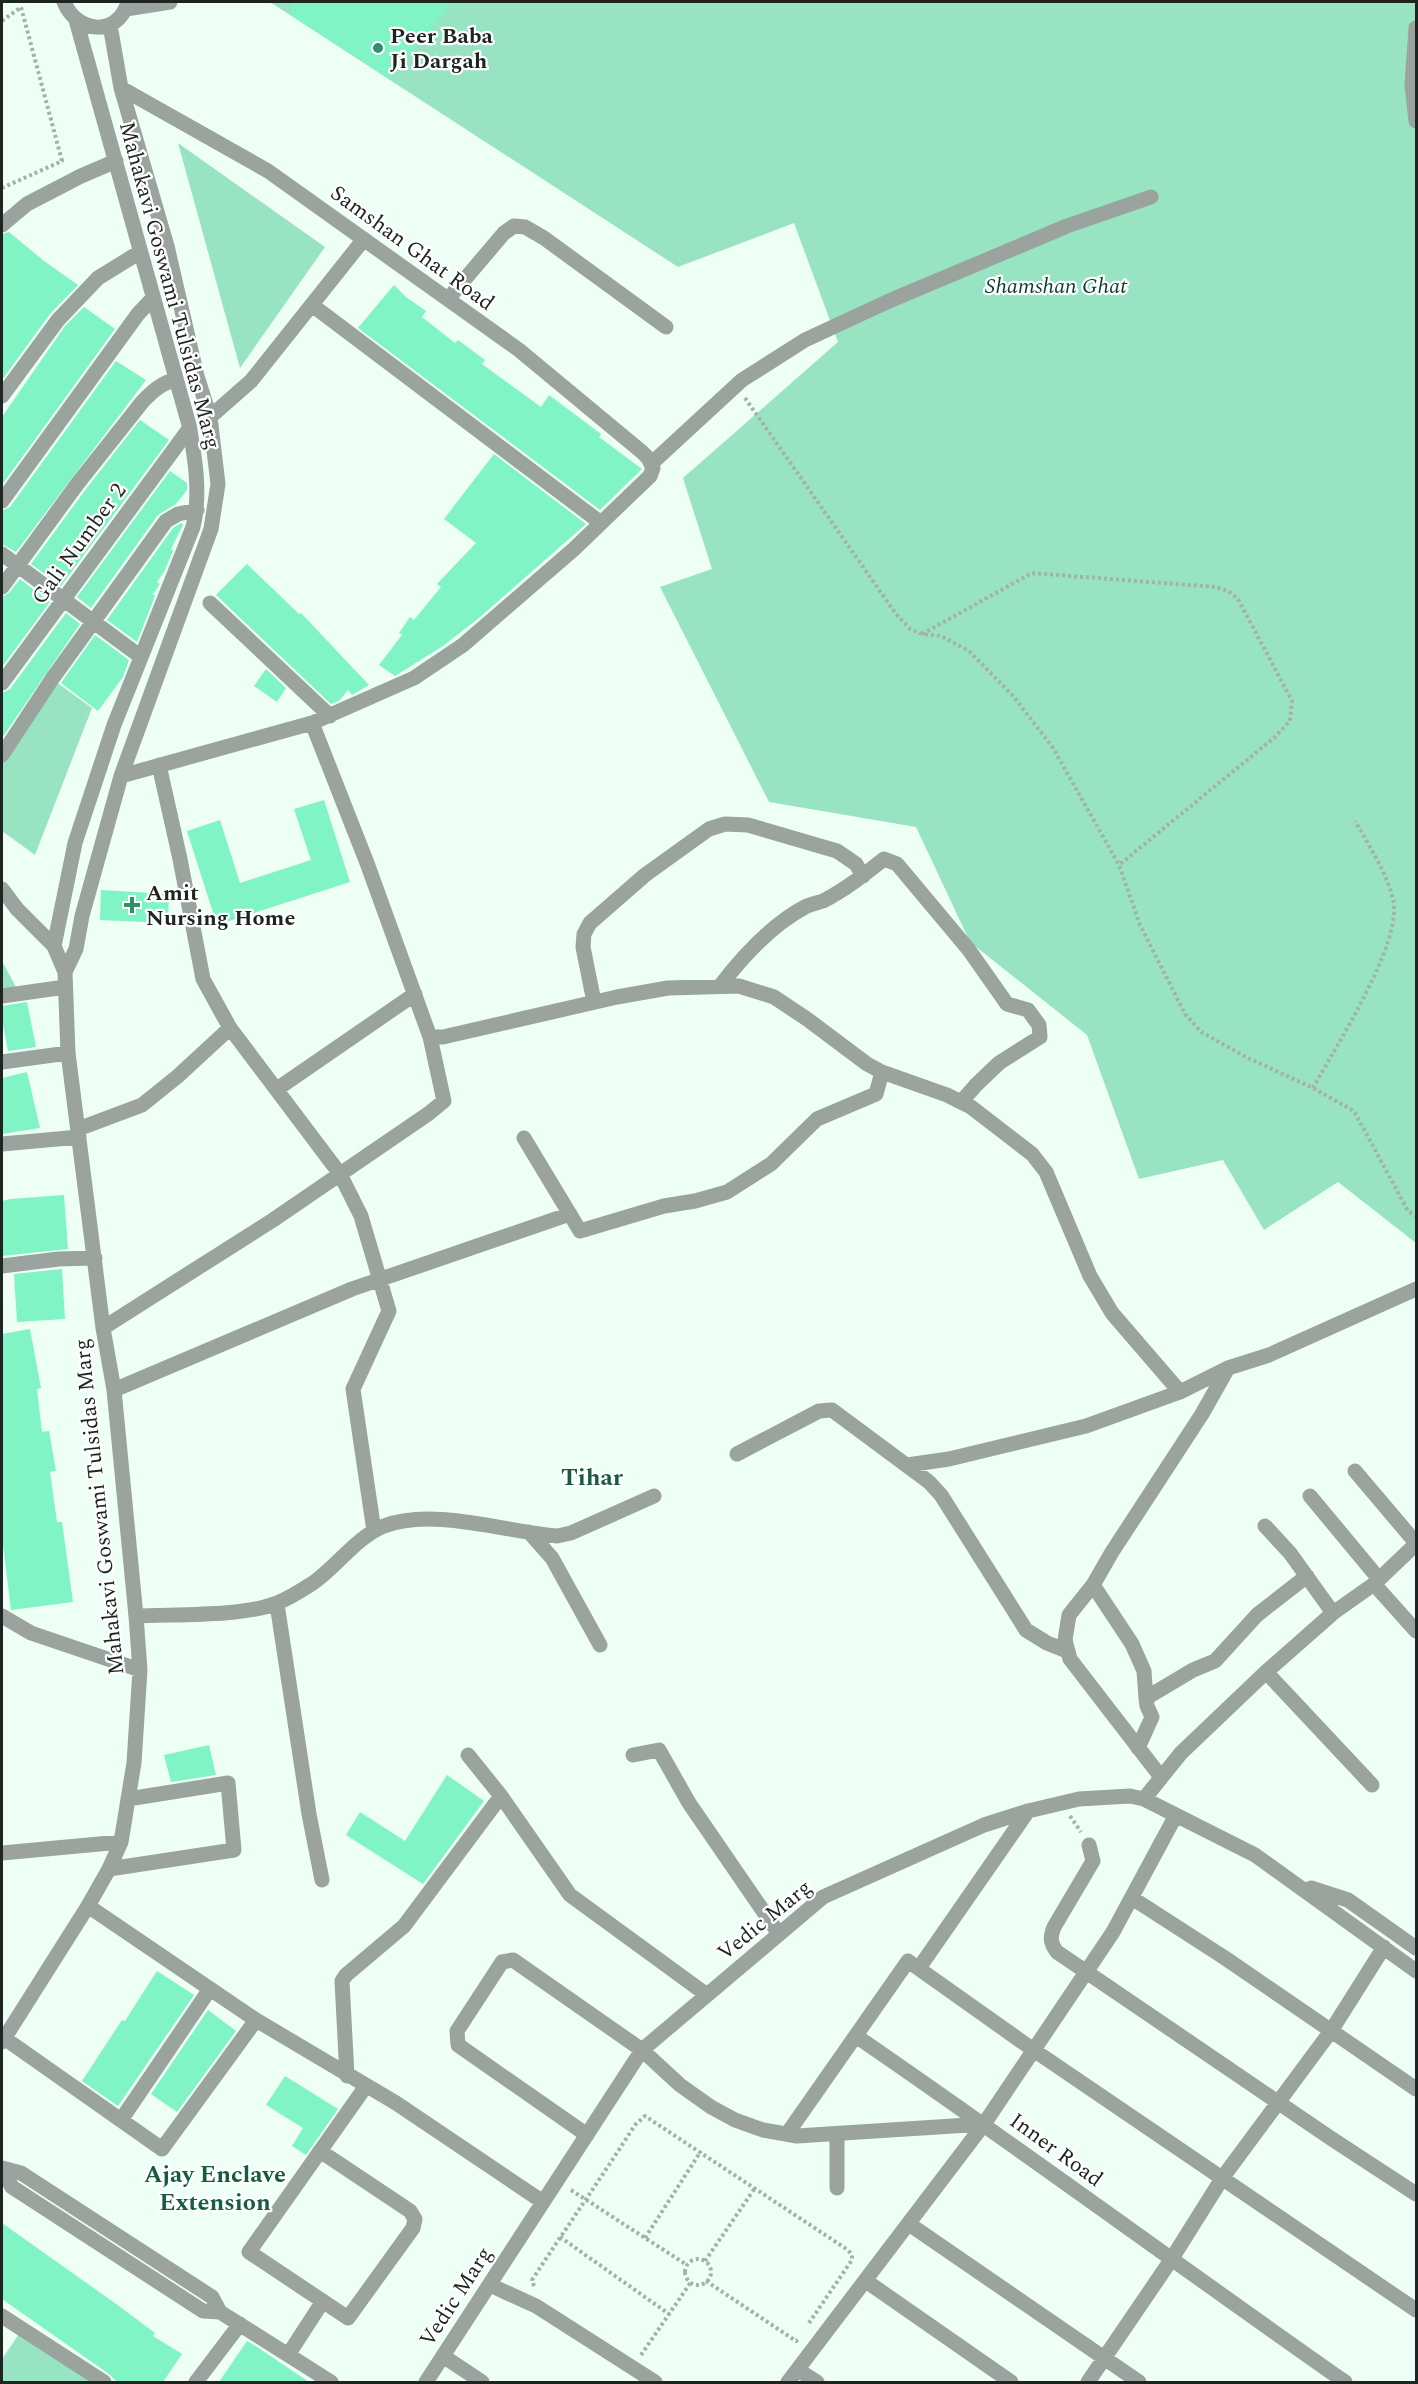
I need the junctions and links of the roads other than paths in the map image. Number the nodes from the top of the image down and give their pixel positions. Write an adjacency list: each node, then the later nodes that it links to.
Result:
1 (64, 2): 4 (street, Mahakavi Goswami Tulsidas Marg)
2 (170, 2): 3 (street)
3 (127, 5): 5 (street)
4 (76, 20): 5 (street); 9 (street, Mahakavi Goswami Tulsidas Marg)
5 (110, 25): 7 (street, Mahakavi Goswami Tulsidas Marg)
6 (1416, 28): 8 (street)
7 (121, 88): 12 (street, Samshan Ghat Road); 20 (street, Mahakavi Goswami Tulsidas Marg)
8 (1416, 121)
9 (116, 161): 11 (street); 13 (street, Mahakavi Goswami Tulsidas Marg)
10 (1151, 197): 22 (street)
11 (2, 225)
12 (364, 239): 15 (street, Samshan Ghat Road); 16 (street)
13 (140, 252): 14 (street, Mahakavi Goswami Tulsidas Marg); 19 (street)
14 (153, 298): 18 (street, Mahakavi Goswami Tulsidas Marg); 23 (street)
15 (448, 300): 17 (street); 22 (street, Samshan Ghat Road)
16 (312, 304): 20 (street); 25 (street)
17 (666, 327)
18 (176, 380): 21 (street, Mahakavi Goswami Tulsidas Marg); 27 (street)
19 (2, 396)
20 (210, 417): 38 (street, Mahakavi Goswami Tulsidas Marg)
21 (189, 429): 24 (street, Mahakavi Goswami Tulsidas Marg); 29 (street, Gali Number 2)
22 (652, 468): 25 (street)
23 (2, 501)
24 (197, 510): 31 (street); 32 (street, Mahakavi Goswami Tulsidas Marg)
25 (601, 523): 34 (street)
26 (2, 554): 27 (street)
27 (18, 565): 28 (street); 29 (street)
28 (2, 587)
29 (64, 600): 31 (street); 33 (street, Gali Number 2)
30 (210, 603): 34 (street)
31 (93, 622): 32 (street); 36 (street)
32 (141, 657): 41 (street, Mahakavi Goswami Tulsidas Marg)
33 (2, 683)
34 (330, 716): 35 (street)
35 (312, 723): 37 (street); 44 (street)
36 (2, 755)
37 (159, 765): 38 (street); 47 (street)
38 (121, 776): 42 (street, Mahakavi Goswami Tulsidas Marg)
39 (863, 876): 43 (street); 46 (street); 53 (street)
40 (2, 890): 41 (street)
41 (54, 946): 42 (street, Mahakavi Goswami Tulsidas Marg)
42 (65, 979): 45 (street); 49 (street, Mahakavi Goswami Tulsidas Marg)
43 (720, 986): 46 (street); 51 (street)
44 (415, 994): 48 (street); 52 (street)
45 (2, 996)
46 (594, 1002): 48 (street)
47 (230, 1028): 52 (street); 54 (street)
48 (430, 1037): 57 (street)
49 (68, 1053): 50 (street); 54 (street, Mahakavi Goswami Tulsidas Marg)
50 (2, 1062)
51 (882, 1072): 53 (street); 58 (street)
52 (277, 1089): 57 (street)
53 (961, 1102): 66 (street)
54 (79, 1133): 56 (street); 59 (street, Mahakavi Goswami Tulsidas Marg)
55 (524, 1138): 58 (street)
56 (2, 1144)
57 (340, 1174): 61 (street); 63 (street)
58 (570, 1214): 61 (street)
59 (95, 1258): 60 (street); 63 (street, Mahakavi Goswami Tulsidas Marg)
60 (2, 1266)
61 (380, 1279): 65 (street); 73 (street)
62 (1416, 1289): 64 (street)
63 (103, 1328): 65 (street, Mahakavi Goswami Tulsidas Marg)
64 (1228, 1368): 66 (street); 78 (street)
65 (114, 1390): 82 (street, Mahakavi Goswami Tulsidas Marg)
66 (1180, 1392): 68 (street)
67 (736, 1454): 68 (street)
68 (907, 1464): 85 (street)
69 (1355, 1471): 75 (street)
70 (654, 1496): 74 (street)
71 (1310, 1496): 77 (street)
72 (1265, 1527): 76 (street)
73 (374, 1531): 74 (street); 79 (street)
74 (529, 1532): 84 (street)
75 (1416, 1544): 77 (street)
76 (1307, 1576): 80 (street); 88 (street)
77 (1376, 1581): 80 (street); 83 (street)
78 (1093, 1585): 85 (street); 88 (street)
79 (277, 1604): 82 (street); 103 (street)
80 (1333, 1613): 87 (street)
81 (2, 1616): 86 (street)
82 (136, 1616): 86 (street, Mahakavi Goswami Tulsidas Marg)
83 (1416, 1631)
84 (600, 1645)
85 (1067, 1651): 89 (street)
86 (140, 1670): 95 (street, Mahakavi Goswami Tulsidas Marg)
87 (1266, 1672): 92 (street); 93 (street)
88 (1146, 1698): 89 (street)
89 (1138, 1748): 92 (street)
90 (468, 1755): 94 (street)
91 (633, 1755): 107 (street)
92 (1161, 1777): 96 (street)
93 (1372, 1785)
94 (501, 1796): 114 (street); 121 (street)
95 (128, 1799): 99 (street, Mahakavi Goswami Tulsidas Marg); 102 (street)
96 (1144, 1799): 97 (street, Vedic Marg); 98 (street, Vedic Marg)
97 (1028, 1811): 107 (street, Vedic Marg); 110 (street)
98 (1176, 1815): 104 (street, Vedic Marg); 105 (street)
99 (121, 1842): 101 (street); 102 (street, Mahakavi Goswami Tulsidas Marg)
100 (1089, 1845): 111 (street)
101 (2, 1852)
102 (109, 1869): 106 (street, Mahakavi Goswami Tulsidas Marg)
103 (322, 1880)
104 (1296, 1884): 108 (street, Vedic Marg); 109 (street, Vedic Marg)
105 (1132, 1898): 111 (street); 116 (street)
106 (88, 1906): 113 (street); 118 (street, Mahakavi Goswami Tulsidas Marg)
107 (779, 1934): 114 (street, Vedic Marg)
108 (1384, 1947): 112 (street, Vedic Marg); 116 (street)
109 (1416, 1948)
110 (919, 1968): 117 (street); 120 (street)
111 (1086, 1971): 120 (street); 124 (street)
112 (1416, 1971)
113 (210, 1989): 115 (street); 125 (street)
114 (707, 1995): 119 (street, Vedic Marg)
115 (256, 2020): 121 (street); 125 (street)
116 (1331, 2031): 123 (street); 124 (street)
117 (856, 2036): 126 (street); 127 (street)
118 (3, 2040): 125 (street)
119 (642, 2050): 127 (street, Inner Road); 129 (street, Vedic Marg); 129 (street, Inner Road)
120 (1035, 2051): 126 (street); 132 (street)
121 (347, 2076): 122 (street)
122 (366, 2086): 130 (street); 135 (street)
123 (1416, 2089)
124 (1278, 2102): 132 (street); 134 (street)
125 (121, 2120)
126 (984, 2124): 128 (street, Inner Road); 136 (street); 137 (street, Inner Road)
127 (787, 2134): 128 (street, Inner Road)
128 (837, 2134): 133 (street)
129 (587, 2135): 135 (street, Vedic Marg)
130 (320, 2151): 140 (street); 140 (street)
131 (2, 2168): 143 (street)
132 (1223, 2177): 137 (street); 141 (street)
133 (837, 2188)
134 (1416, 2194)
135 (543, 2202): 139 (street, Vedic Marg)
136 (909, 2224): 138 (street); 146 (street)
137 (1171, 2260): 146 (street); 158 (street, Inner Road)
138 (866, 2281): 147 (street); 155 (street)
139 (490, 2285): 145 (street, Vedic Marg); 153 (street)
140 (323, 2301): 144 (street)
141 (1416, 2310)
142 (2, 2316): 148 (street)
143 (240, 2324): 144 (street); 149 (street)
144 (288, 2355): 150 (street)
145 (443, 2356): 151 (street, Vedic Marg); 152 (street)
146 (1104, 2359): 156 (street); 157 (street)
147 (793, 2376): 154 (street)
148 (104, 2382)
149 (196, 2382)
150 (331, 2382)
151 (426, 2382)
152 (482, 2382)
153 (655, 2382)
154 (817, 2382)
155 (1011, 2382)
156 (1088, 2382)
157 (1139, 2382)
158 (1345, 2382)

